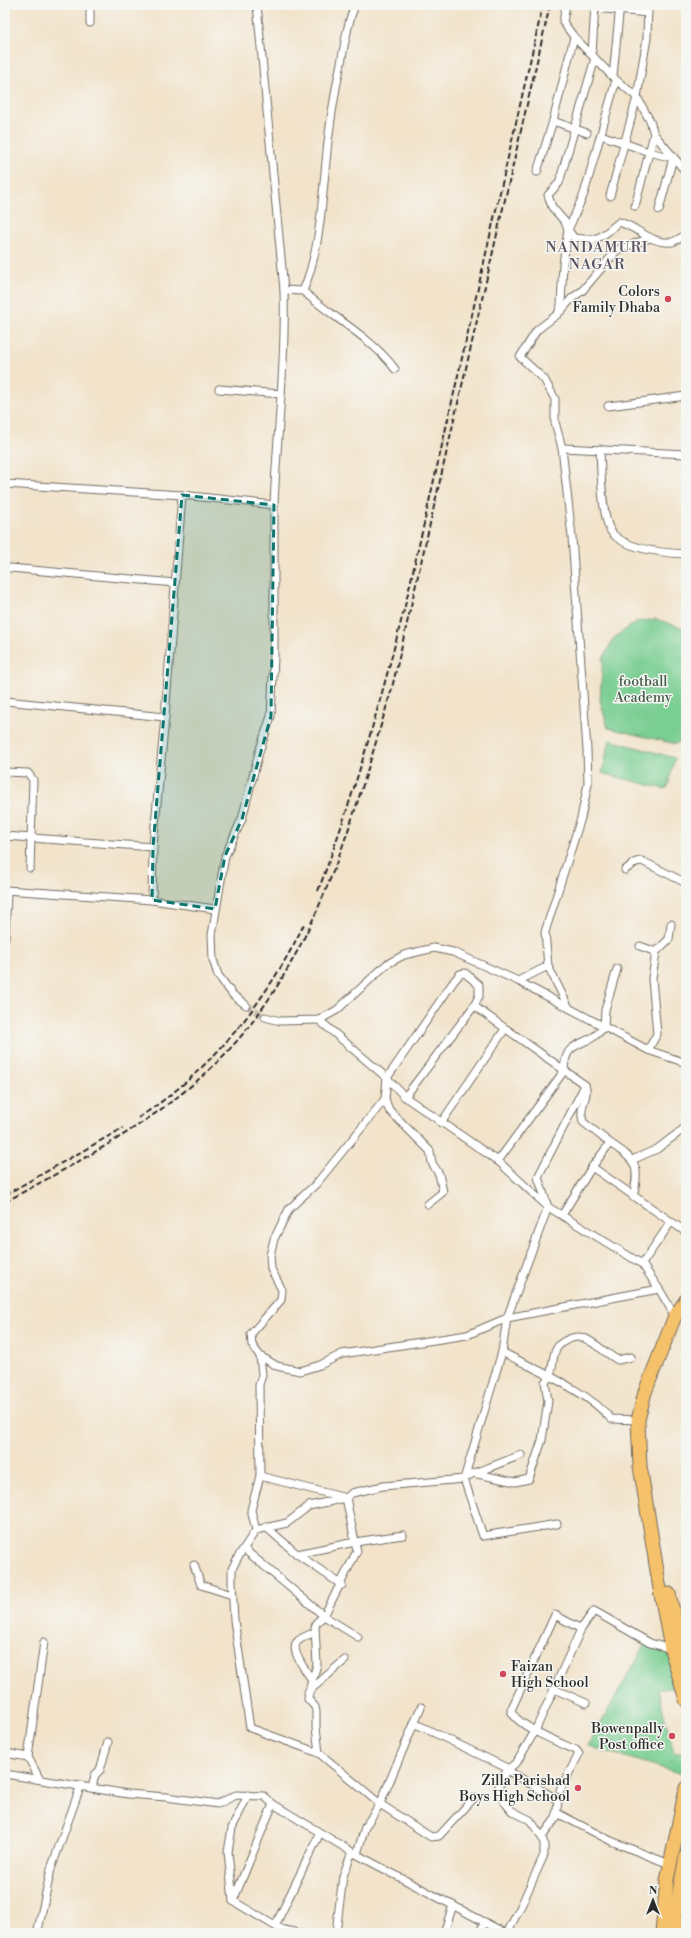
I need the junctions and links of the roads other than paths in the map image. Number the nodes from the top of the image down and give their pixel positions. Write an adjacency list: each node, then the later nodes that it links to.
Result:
1 (90, 5): 9 (street)
2 (257, 5): 30 (street)
3 (355, 5): 31 (street)
4 (566, 5): 10 (street)
5 (648, 5): 8 (street)
6 (595, 7): 7 (street); 11 (street)
7 (620, 8): 8 (street); 12 (street)
8 (648, 13): 13 (street)
9 (90, 23)
10 (574, 38): 11 (street); 14 (street)
11 (593, 56): 12 (street); 15 (street)
12 (615, 78): 13 (street); 18 (street)
13 (637, 97): 17 (street); 19 (street)
14 (553, 121): 15 (street); 22 (street)
15 (575, 128): 16 (street); 27 (street)
16 (586, 133)
17 (654, 134): 20 (street); 21 (street)
18 (601, 135): 19 (street); 27 (street)
19 (625, 144): 20 (street); 24 (street)
20 (649, 152): 21 (street); 25 (street)
21 (673, 158): 23 (street); 26 (street)
22 (537, 172)
23 (686, 172)
24 (610, 196)
25 (635, 206)
26 (659, 210)
27 (568, 230): 29 (street); 32 (street)
28 (686, 234): 29 (street)
29 (650, 238): 32 (street)
30 (284, 290): 31 (street); 35 (street)
31 (304, 291): 33 (street)
32 (558, 314): 38 (street)
33 (395, 370)
34 (219, 389): 35 (street)
35 (281, 394): 43 (street)
36 (686, 396): 37 (street)
37 (608, 406)
38 (562, 448): 39 (street); 64 (street)
39 (600, 449): 40 (street); 44 (street)
40 (686, 454)
41 (5, 484): 42 (street)
42 (182, 496): 43 (street); 46 (street)
43 (274, 504): 58 (street)
44 (686, 554)
45 (10, 568): 46 (street)
46 (175, 583): 48 (street)
47 (5, 701): 48 (street)
48 (164, 717): 52 (street)
49 (5, 772): 51 (street)
50 (5, 836): 51 (street)
51 (31, 838): 52 (street); 53 (street)
52 (153, 847): 57 (street)
53 (30, 868)
54 (625, 870): 55 (street)
55 (686, 883)
56 (6, 890): 57 (street); 59 (street)
57 (152, 900): 58 (street)
58 (215, 909): 67 (street)
59 (5, 918): 61 (street)
60 (671, 924): 63 (street)
61 (5, 937)
62 (640, 946): 63 (street)
63 (656, 952): 74 (street)
64 (548, 966): 66 (street); 69 (street)
65 (617, 969): 72 (street)
66 (518, 981): 69 (street); 71 (street)
67 (246, 1005)
68 (474, 1006): 73 (street); 77 (street); 79 (street)
69 (569, 1008): 72 (street)
70 (265, 1017): 71 (street)
71 (319, 1020): 77 (street)
72 (604, 1027): 74 (street); 76 (street)
73 (505, 1029): 76 (street); 81 (street)
74 (648, 1050): 75 (street)
75 (686, 1063)
76 (564, 1071): 78 (street); 85 (street)
77 (387, 1078): 79 (street); 80 (street)
78 (585, 1085): 83 (street); 89 (street)
79 (405, 1097): 81 (street)
80 (385, 1098): 88 (street); 99 (street)
81 (441, 1123): 85 (street)
82 (686, 1127): 84 (street)
83 (610, 1143): 84 (street); 86 (street)
84 (632, 1160): 87 (street)
85 (498, 1161): 89 (street)
86 (592, 1167): 87 (street); 90 (street)
87 (633, 1197): 91 (street)
88 (428, 1204)
89 (548, 1207): 90 (street); 97 (street)
90 (562, 1215): 93 (street)
91 (671, 1222): 92 (street); 93 (street)
92 (686, 1232)
93 (642, 1264): 94 (street)
94 (659, 1289): 96 (street); 97 (street)
95 (686, 1300): 96 (highway)
96 (681, 1315): 102 (highway); 125 (highway)
97 (507, 1318): 98 (street); 99 (street)
98 (502, 1352): 101 (street); 106 (street)
99 (260, 1356): 105 (street)
100 (631, 1357): 101 (street)
101 (549, 1377): 102 (street); 104 (street)
102 (638, 1420): 123 (highway)
103 (521, 1455): 104 (street)
104 (474, 1473): 106 (street)
105 (260, 1476): 107 (street); 110 (street)
106 (464, 1479): 107 (street); 108 (street)
107 (346, 1498): 109 (street); 112 (street)
108 (557, 1524)
109 (266, 1527): 110 (street); 114 (street)
110 (256, 1530): 113 (street)
111 (403, 1535): 112 (street)
112 (356, 1542): 114 (street); 116 (street)
113 (244, 1549): 117 (street); 118 (street)
114 (297, 1554): 116 (street)
115 (194, 1565): 117 (street)
116 (342, 1585): 118 (street)
117 (232, 1595): 136 (street)
118 (324, 1616): 120 (street); 121 (street)
119 (581, 1629): 123 (street); 127 (street); 133 (street)
120 (315, 1632): 126 (street); 126 (street)
121 (358, 1637)
122 (44, 1642): 137 (street)
123 (671, 1649): 129 (highway)
124 (345, 1660): 128 (street)
125 (686, 1666)
126 (312, 1680): 128 (street)
127 (554, 1689): 130 (street); 133 (street)
128 (308, 1692): 136 (street)
129 (686, 1700)
130 (586, 1703)
131 (421, 1707): 132 (street)
132 (414, 1723): 138 (street); 148 (street)
133 (535, 1731): 138 (street); 144 (street)
134 (108, 1742): 142 (street)
135 (5, 1753): 137 (street)
136 (319, 1753): 148 (street)
137 (28, 1757): 140 (street)
138 (508, 1769): 149 (street); 151 (street)
139 (5, 1774): 140 (street)
140 (39, 1778): 141 (street)
141 (81, 1785): 142 (street); 161 (street)
142 (92, 1788): 145 (street)
143 (686, 1788): 154 (highway)
144 (560, 1790)
145 (248, 1795): 147 (street); 156 (street)
146 (474, 1798): 148 (street)
147 (273, 1804): 150 (street); 156 (street)
148 (380, 1804): 152 (street)
149 (557, 1814): 151 (street); 154 (street)
150 (320, 1833): 152 (street); 160 (street)
151 (542, 1837): 166 (street)
152 (354, 1853): 157 (street); 163 (street)
153 (685, 1864): 154 (street); 155 (highway)
154 (671, 1865): 167 (highway)
155 (678, 1894): 158 (highway); 168 (highway)
156 (233, 1901): 160 (street)
157 (453, 1905): 159 (street); 164 (street)
158 (686, 1914)
159 (485, 1922): 165 (street); 166 (street)
160 (275, 1926): 162 (street)
161 (38, 1930)
162 (300, 1933)
163 (336, 1933)
164 (444, 1933)
165 (479, 1933)
166 (506, 1933)
167 (662, 1933)
168 (675, 1933)

